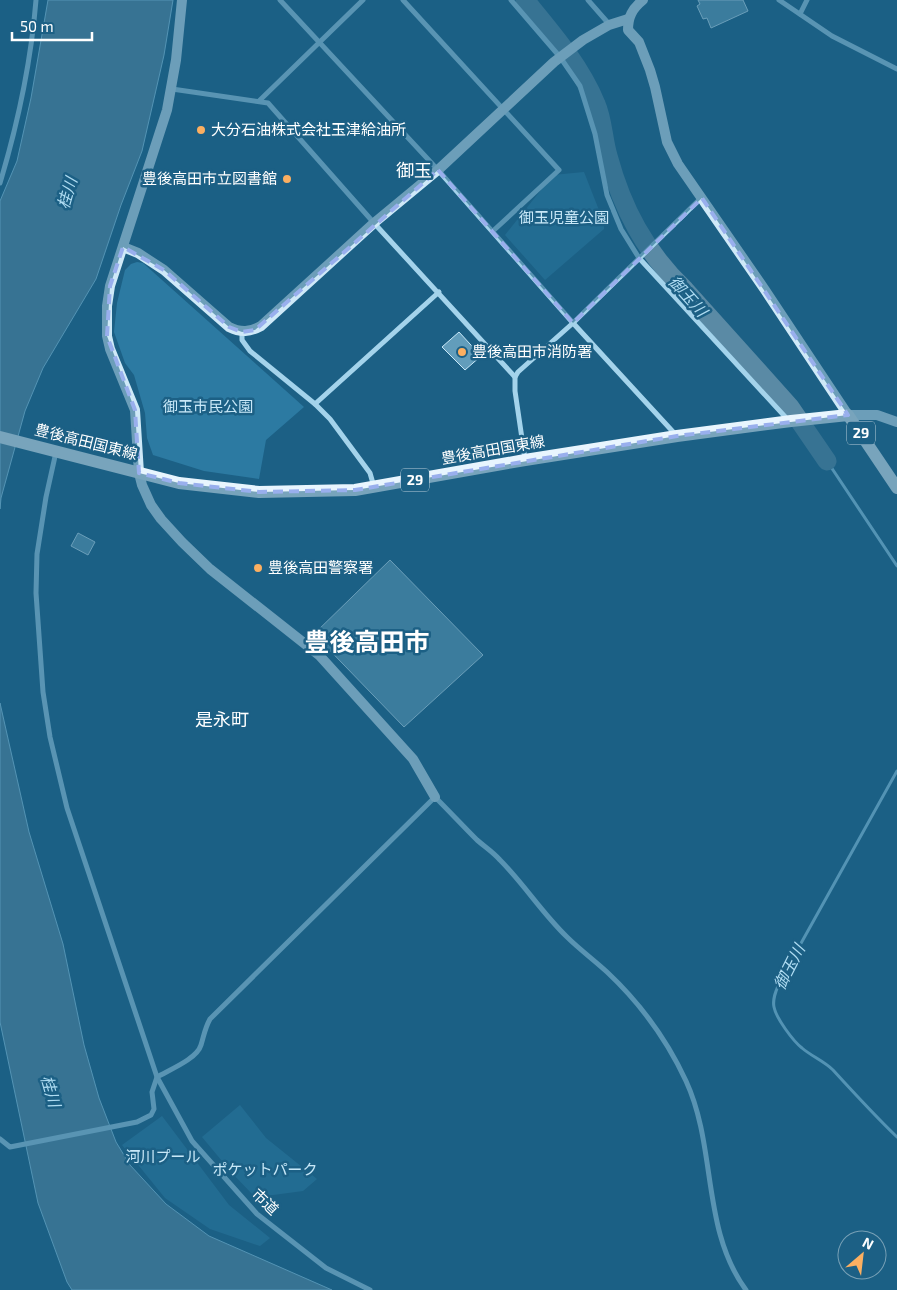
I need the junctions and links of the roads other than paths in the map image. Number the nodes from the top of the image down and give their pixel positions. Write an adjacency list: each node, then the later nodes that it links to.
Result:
1 (36, 0): 21 (street)
2 (182, 0): 17 (street)
3 (280, 0): 14 (street)
4 (363, 0): 14 (street)
5 (403, 0): 19 (street)
6 (511, 0): 15 (street)
7 (588, 0): 13 (street)
8 (643, 0): 12 (street)
9 (779, 0): 11 (street)
10 (807, 0): 11 (street)
11 (800, 14): 16 (street)
12 (628, 19): 13 (street); 22 (street)
13 (610, 25): 15 (street)
14 (320, 43): 18 (street); 20 (street)
15 (560, 57): 19 (street); 26 (street)
16 (897, 69)
17 (172, 89): 18 (street); 25 (street)
18 (259, 101): 23 (street)
19 (504, 108): 20 (street); 24 (street)
20 (438, 170): 23 (street); 24 (street)
21 (0, 183)
22 (702, 198): 26 (street); 32 (street)
23 (374, 223): 27 (street); 29 (street)
24 (493, 232): 28 (street)
25 (123, 247): 29 (street); 39 (street)
26 (639, 258): 28 (street); 33 (street)
27 (438, 292): 30 (street); 31 (street)
28 (573, 322): 30 (street); 35 (street)
29 (242, 332): 31 (street)
30 (515, 377): 38 (street)
31 (315, 404): 40 (street)
32 (848, 415): 33 (main road, 豊後高田国東線 / 29); 34 (street); 41 (main road, 29)
33 (790, 421): 35 (main road, 豊後高田国東線 / 29)
34 (897, 422)
35 (677, 436): 38 (main road, 豊後高田国東線 / 29)
36 (0, 437): 37 (main road, 豊後高田国東線 / 29)
37 (56, 452): 39 (main road, 豊後高田国東線 / 29); 43 (street, 市道)
38 (525, 460): 40 (main road, 豊後高田国東線 / 29)
39 (139, 473): 40 (main road, 豊後高田国東線 / 29); 42 (street)
40 (374, 488)
41 (897, 488)
42 (435, 797): 43 (street); 46 (street)
43 (157, 1077): 44 (street); 45 (street, 市道)
44 (0, 1139)
45 (370, 1290)
46 (746, 1290)

